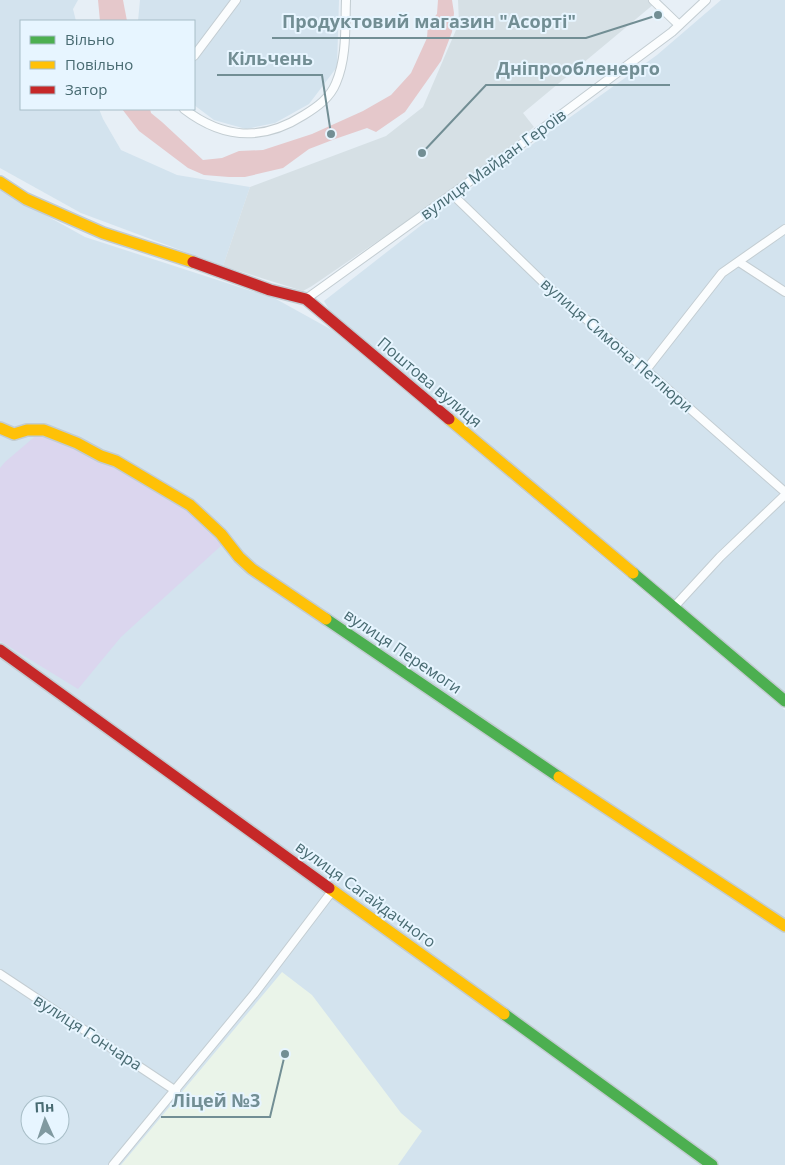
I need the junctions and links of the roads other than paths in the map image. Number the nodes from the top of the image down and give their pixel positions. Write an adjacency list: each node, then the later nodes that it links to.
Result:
1 (236, 0): 6 (street)
2 (346, 0): 7 (street)
3 (653, 0): 5 (street)
4 (706, 0): 5 (street, вулиця Майдан Героїв)
5 (679, 25): 9 (street, вулиця Майдан Героїв)
6 (195, 55)
7 (185, 110)
8 (0, 182): 13 (street, Поштова вулиця)
9 (452, 194): 13 (street, вулиця Майдан Героїв); 14 (street, вулиця Симона Петлюри)
10 (785, 229): 11 (street)
11 (739, 262): 12 (street); 14 (street)
12 (785, 292)
13 (306, 300): 17 (street, Поштова вулиця)
14 (646, 370): 16 (street, вулиця Симона Петлюри)
15 (0, 428): 21 (street, вулиця Перемоги)
16 (785, 494): 17 (street)
17 (674, 607): 19 (street, Поштова вулиця)
18 (0, 650): 20 (street, вулиця Сагайдачного)
19 (785, 702)
20 (333, 890): 23 (street); 25 (street, вулиця Сагайдачного)
21 (785, 926)
22 (0, 974): 23 (street, вулиця Гончара)
23 (176, 1091): 24 (street)
24 (113, 1165)
25 (712, 1165)

